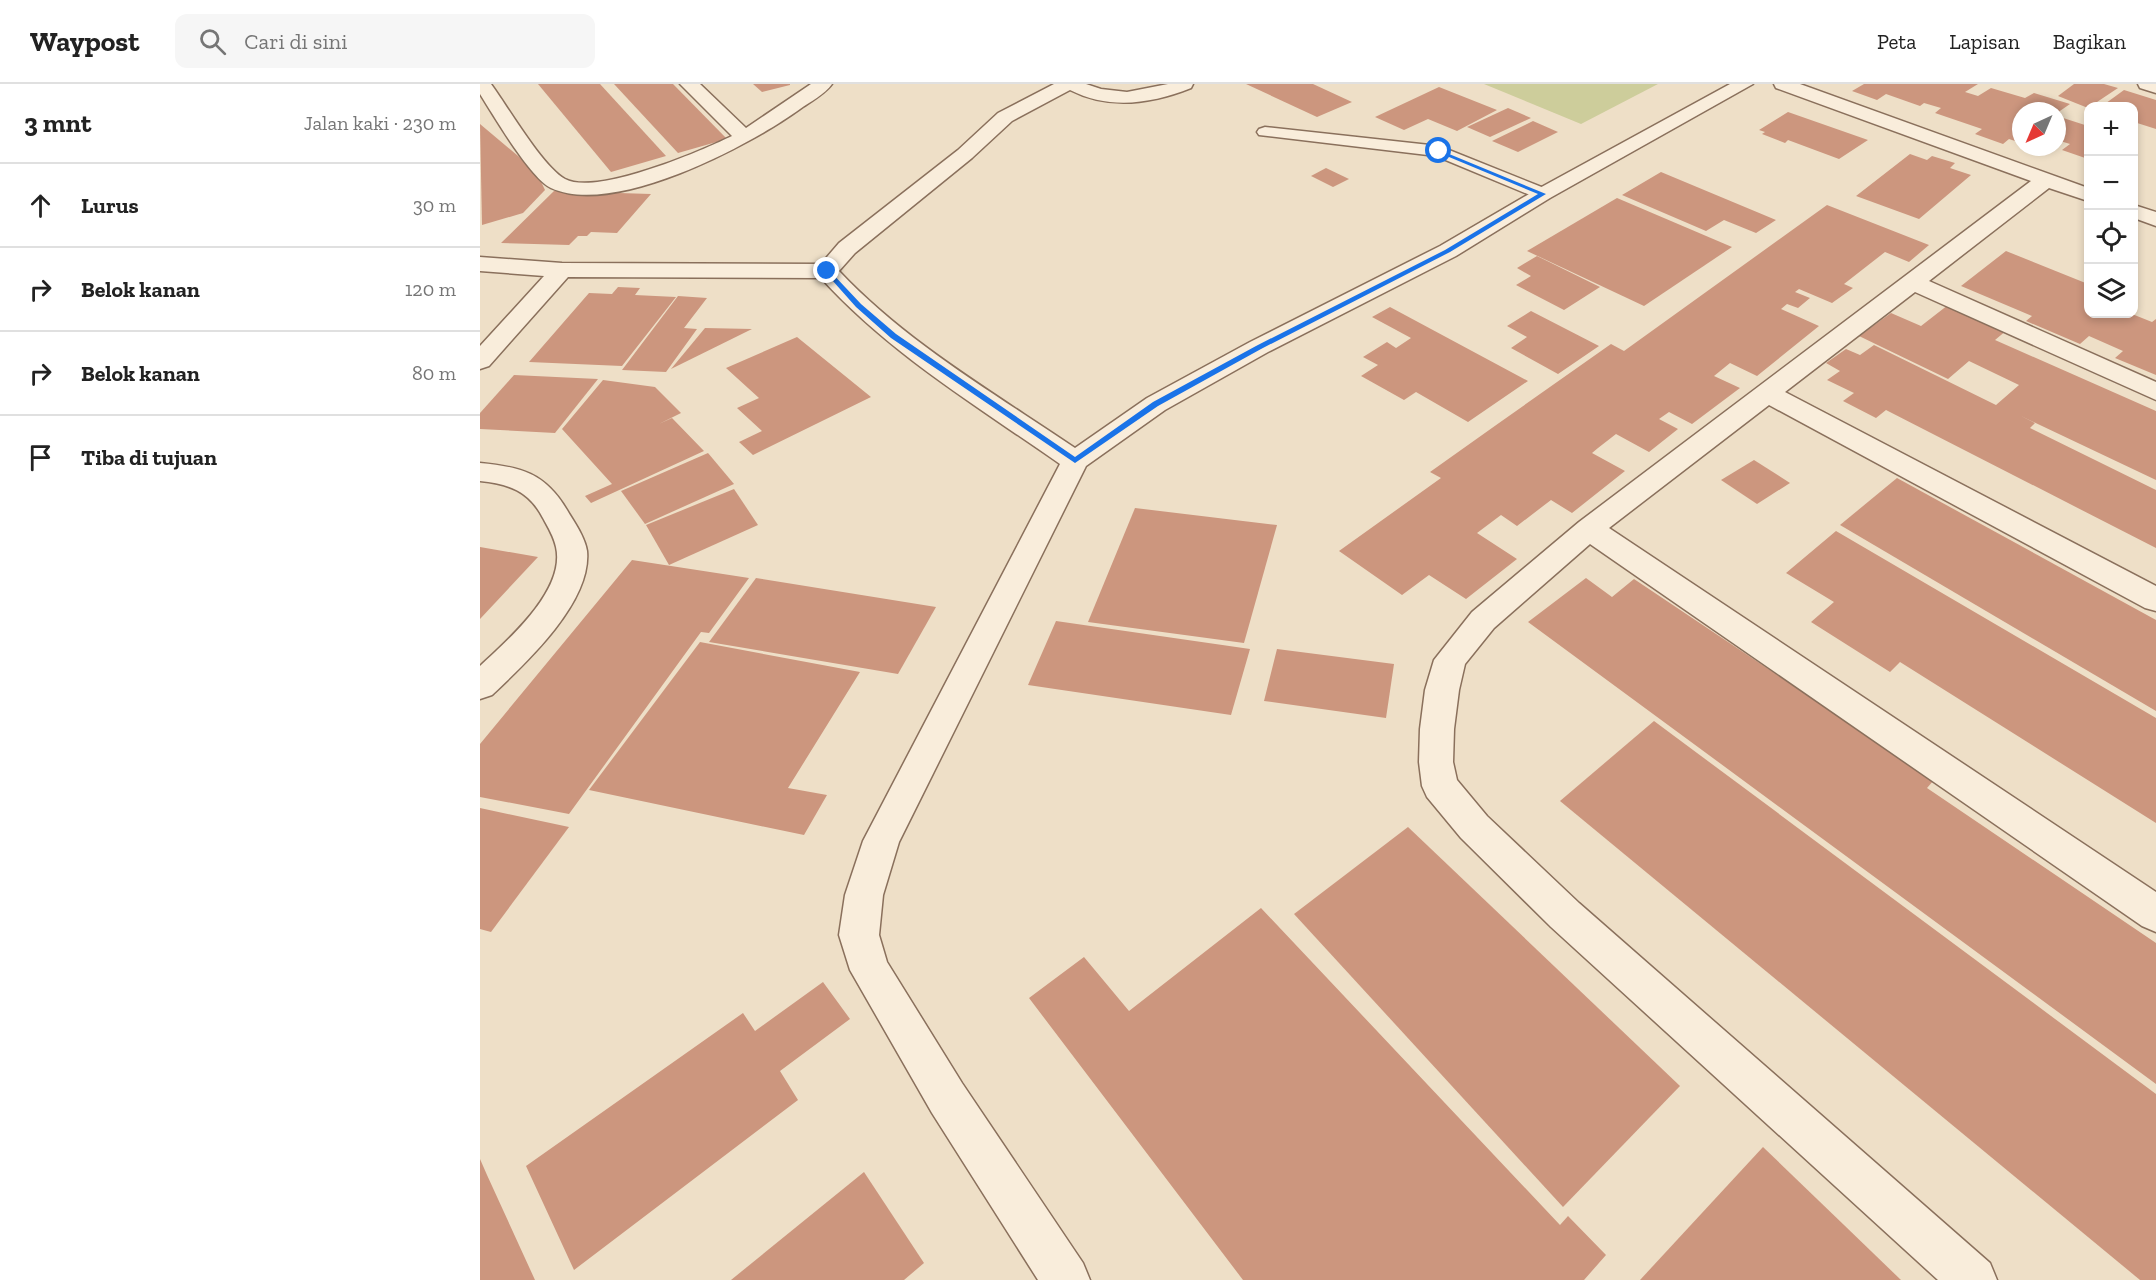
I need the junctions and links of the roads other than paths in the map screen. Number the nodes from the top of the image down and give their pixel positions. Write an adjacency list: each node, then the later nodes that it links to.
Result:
1 (482, 84): 11 (street)
2 (689, 84): 11 (street)
3 (823, 84): 11 (street)
4 (1069, 84): 5 (street); 19 (street)
5 (1184, 84)
6 (1744, 84): 13 (street)
7 (1783, 84): 12 (street)
8 (2147, 84): 9 (street)
9 (2156, 87)
10 (1265, 132): 13 (lane)
11 (745, 137)
12 (2046, 180): 14 (street); 20 (street)
13 (1543, 194): 24 (street)
14 (2084, 194)
15 (2138, 213): 16 (street)
16 (2156, 219)
17 (480, 264): 18 (street)
18 (562, 270): 19 (street); 21 (street)
19 (827, 271): 24 (street)
20 (1911, 281): 22 (street); 23 (street)
21 (480, 361)
22 (2156, 392)
23 (1767, 393): 26 (street); 27 (street)
24 (1075, 461): 30 (street)
25 (480, 472): 28 (street)
26 (1589, 529): 29 (street); 31 (street)
27 (2156, 600)
28 (480, 686)
29 (2156, 914)
30 (1066, 1280)
31 (1973, 1280)

